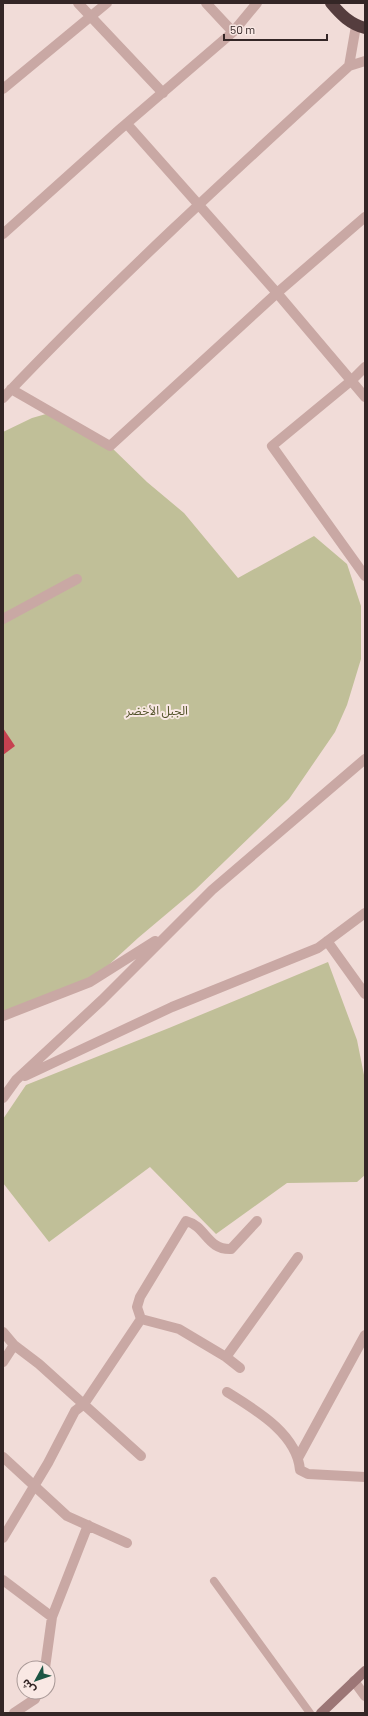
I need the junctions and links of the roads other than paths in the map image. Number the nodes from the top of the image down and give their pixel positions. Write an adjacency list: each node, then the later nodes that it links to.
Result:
1 (78, 3): 6 (street)
2 (107, 3): 6 (street)
3 (206, 3): 8 (street)
4 (257, 3): 8 (street)
5 (331, 3): 7 (highway)
6 (91, 16): 11 (street); 12 (street)
7 (360, 27): 10 (street)
8 (233, 32): 12 (street)
9 (365, 62): 10 (street)
10 (348, 66): 14 (street)
11 (3, 89)
12 (163, 92): 13 (street)
13 (127, 124): 14 (street); 16 (street)
14 (198, 205): 17 (street); 20 (street)
15 (365, 217): 17 (street)
16 (3, 234)
17 (277, 293): 19 (street); 20 (street)
18 (365, 366): 19 (street)
19 (352, 380): 21 (street); 23 (street)
20 (11, 389): 22 (street)
21 (365, 397)
22 (3, 398)
23 (365, 576)
24 (77, 579): 25 (street)
25 (3, 618)
26 (365, 760): 28 (street)
27 (365, 913): 29 (street)
28 (172, 930): 31 (street); 32 (street)
29 (328, 941): 30 (street); 32 (street)
30 (365, 994)
31 (3, 1016)
32 (16, 1080): 33 (street)
33 (3, 1098)
34 (256, 1221): 36 (street)
35 (298, 1257): 40 (street)
36 (141, 1319): 40 (street); 44 (street)
37 (3, 1332): 39 (street)
38 (365, 1335): 47 (street)
39 (14, 1344): 41 (street); 44 (street)
40 (226, 1357): 42 (street)
41 (3, 1362)
42 (240, 1368)
43 (227, 1392): 47 (street)
44 (84, 1404): 45 (street); 49 (street)
45 (141, 1456)
46 (3, 1458): 49 (street)
47 (298, 1458): 48 (street)
48 (365, 1477)
49 (34, 1486): 50 (street); 51 (street)
50 (88, 1525): 52 (street); 55 (street)
51 (3, 1538)
52 (127, 1542)
53 (3, 1580): 55 (street)
54 (214, 1581): 62 (lane)
55 (52, 1617): 56 (street)
56 (47, 1660)
57 (365, 1670): 58 (street)
58 (354, 1681): 59 (street); 63 (street)
59 (365, 1696)
60 (34, 1700): 61 (street)
61 (14, 1713)
62 (310, 1713)
63 (321, 1713)

